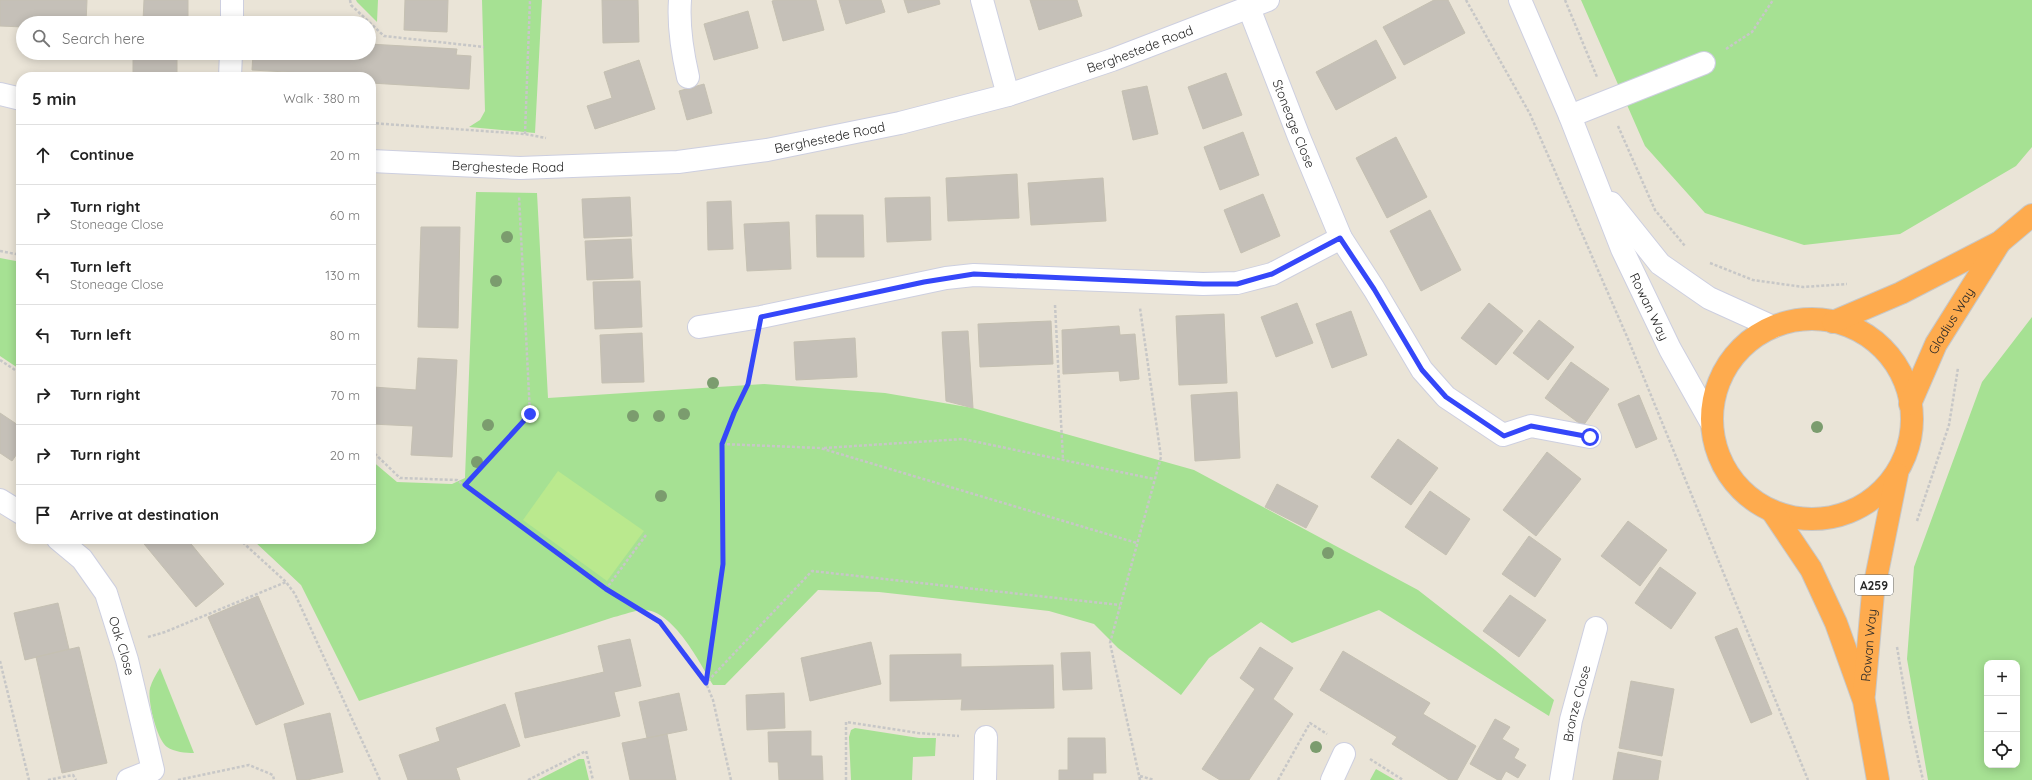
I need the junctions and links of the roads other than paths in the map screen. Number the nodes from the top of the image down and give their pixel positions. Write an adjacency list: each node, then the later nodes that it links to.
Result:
1 (232, 0): 6 (street)
2 (680, 0): 10 (street)
3 (982, 0): 12 (street)
4 (1520, 0): 14 (street, Rowan Way)
5 (1258, 4): 12 (street, Berghestede Road); 18 (street, Stoneage Close)
6 (232, 16)
7 (231, 60): 9 (street)
8 (1704, 63): 14 (street)
9 (230, 72)
10 (688, 77)
11 (0, 94): 13 (street)
12 (1008, 95): 15 (street, Berghestede Road)
13 (16, 98)
14 (1570, 116): 16 (street, Rowan Way)
15 (376, 161)
16 (1598, 186): 22 (street, Rowan Way); 24 (street, Rowan Way)
17 (2032, 215): 19 (highway, Gladius Way)
18 (1340, 238): 21 (street); 25 (street, Stoneage Close)
19 (2000, 242): 20 (highway, Gladius Way); 23 (highway, Gladius Way)
20 (1833, 322): 22 (highway); 23 (highway)
21 (699, 327)
22 (1773, 327): 24 (highway)
23 (1910, 404): 26 (highway)
24 (1712, 422): 29 (highway)
25 (1590, 437)
26 (1898, 470): 29 (highway); 32 (highway, Rowan Way / A259)
27 (0, 500): 28 (street)
28 (16, 510)
29 (1772, 512): 32 (highway, Rowan Way / A259)
30 (64, 544): 35 (street, Oak Close)
31 (1596, 628): 38 (street, Bronze Close)
32 (1864, 701): 39 (highway, Rowan Way / A259)
33 (986, 737): 36 (street)
34 (1344, 754): 37 (street)
35 (128, 780)
36 (985, 780)
37 (1332, 780)
38 (1561, 780)
39 (1878, 780)

